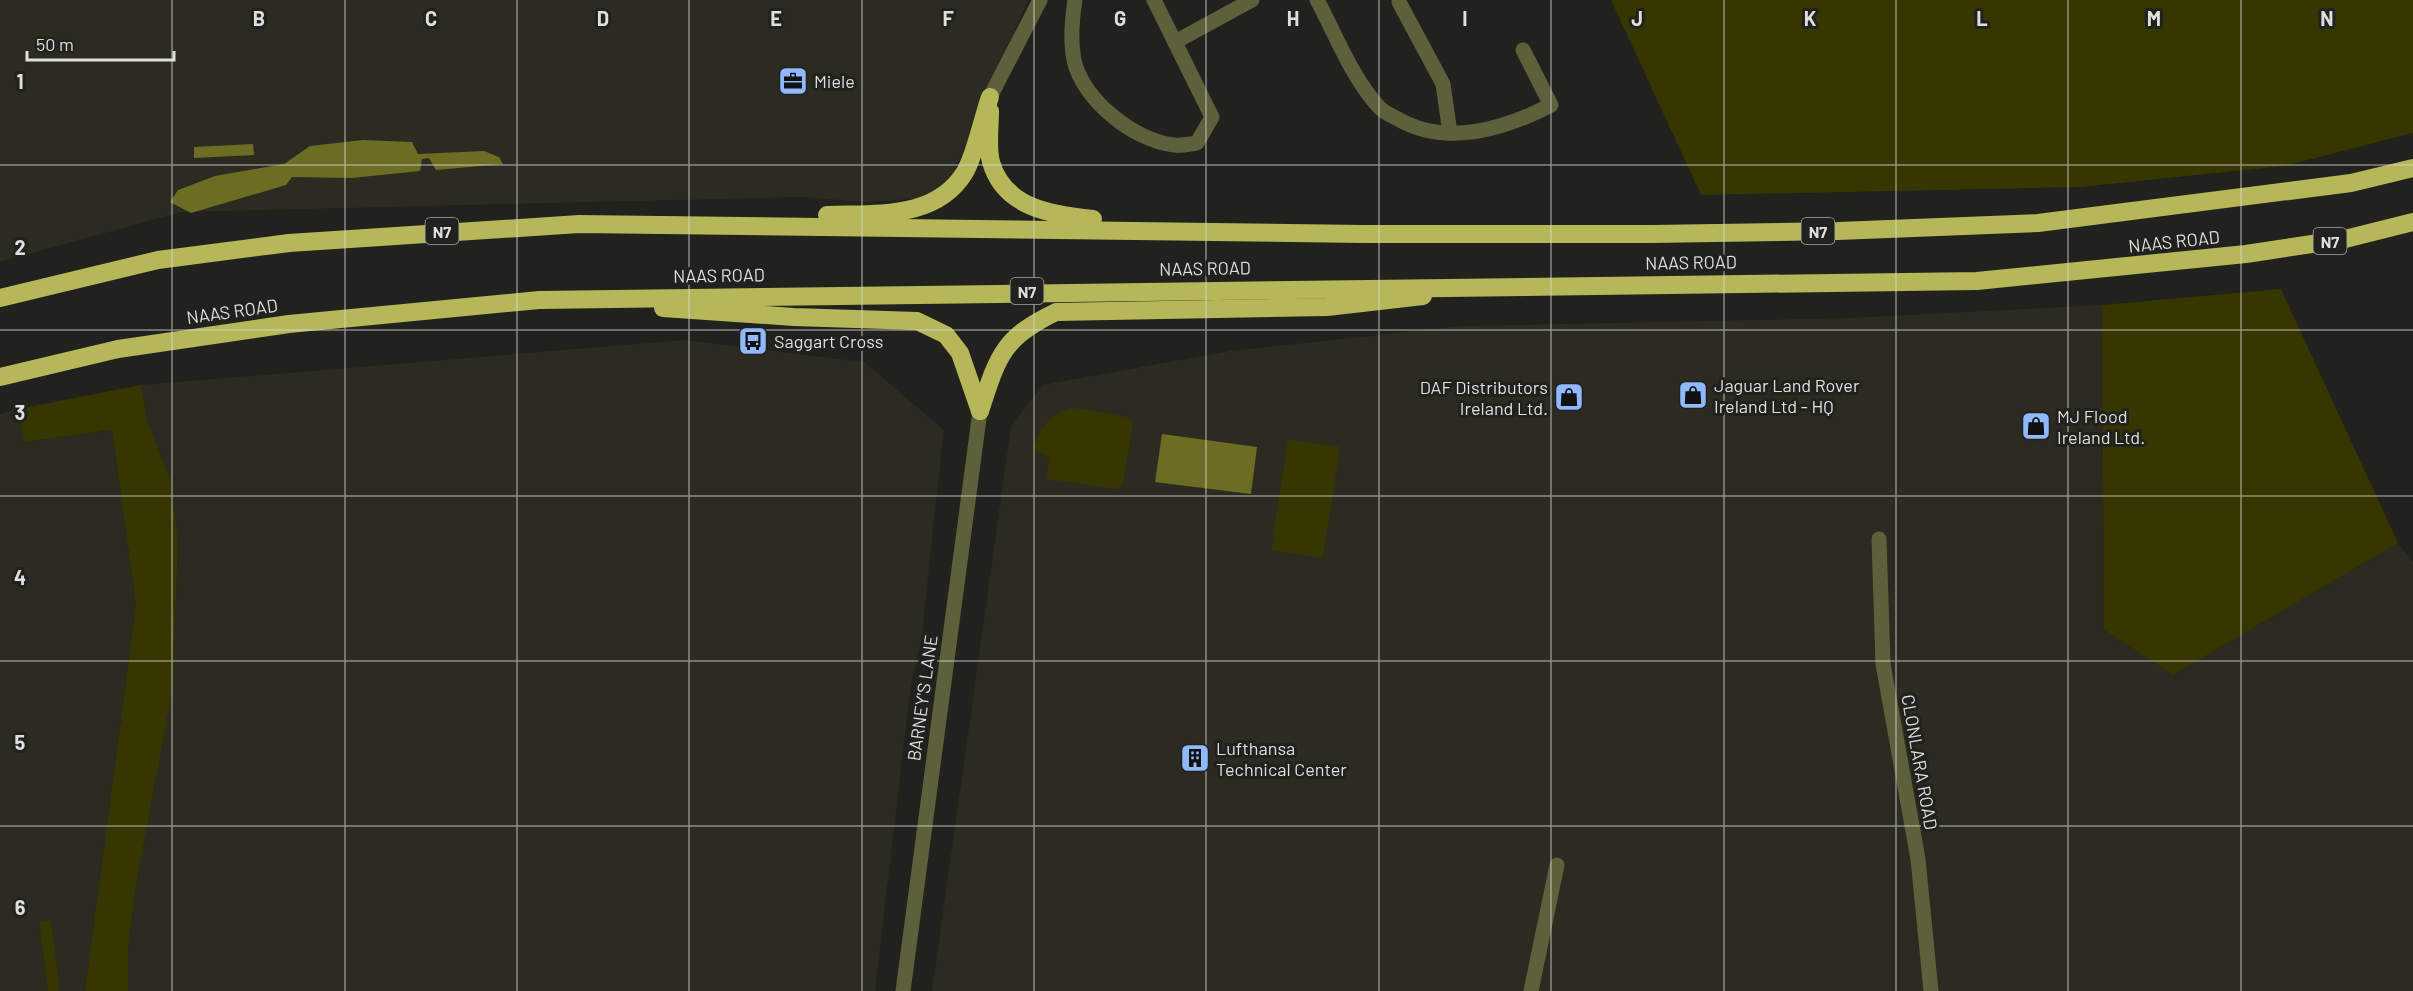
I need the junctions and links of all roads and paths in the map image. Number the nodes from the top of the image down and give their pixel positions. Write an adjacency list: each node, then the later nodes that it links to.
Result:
1 (1040, 0): 9 (street)
2 (1075, 0): 7 (street)
3 (1154, 0): 7 (street)
4 (1252, 0): 7 (street)
5 (1317, 0): 10 (street)
6 (1399, 2): 10 (street)
7 (1175, 42)
8 (1523, 50): 10 (street)
9 (990, 97): 13 (highway, N7); 14 (highway, N7)
10 (1450, 133)
11 (2413, 168): 14 (highway, NAAS ROAD / N7)
12 (2413, 222): 16 (highway, NAAS ROAD / N7)
13 (727, 225): 14 (highway, NAAS ROAD / N7); 15 (highway, NAAS ROAD / N7)
14 (1219, 231)
15 (158, 260): 17 (highway, N7); 18 (highway, NAAS ROAD / N7)
16 (1515, 285): 19 (highway, NAAS ROAD / N7); 21 (highway, N7)
17 (0, 286)
18 (0, 298)
19 (539, 300): 20 (highway, NAAS ROAD / N7); 21 (highway, N7)
20 (0, 377)
21 (980, 411): 24 (street, BARNEY'S LANE)
22 (1879, 538): 26 (street, CLONLARA ROAD)
23 (1557, 865): 25 (street)
24 (903, 991)
25 (1531, 991)
26 (1931, 991)

